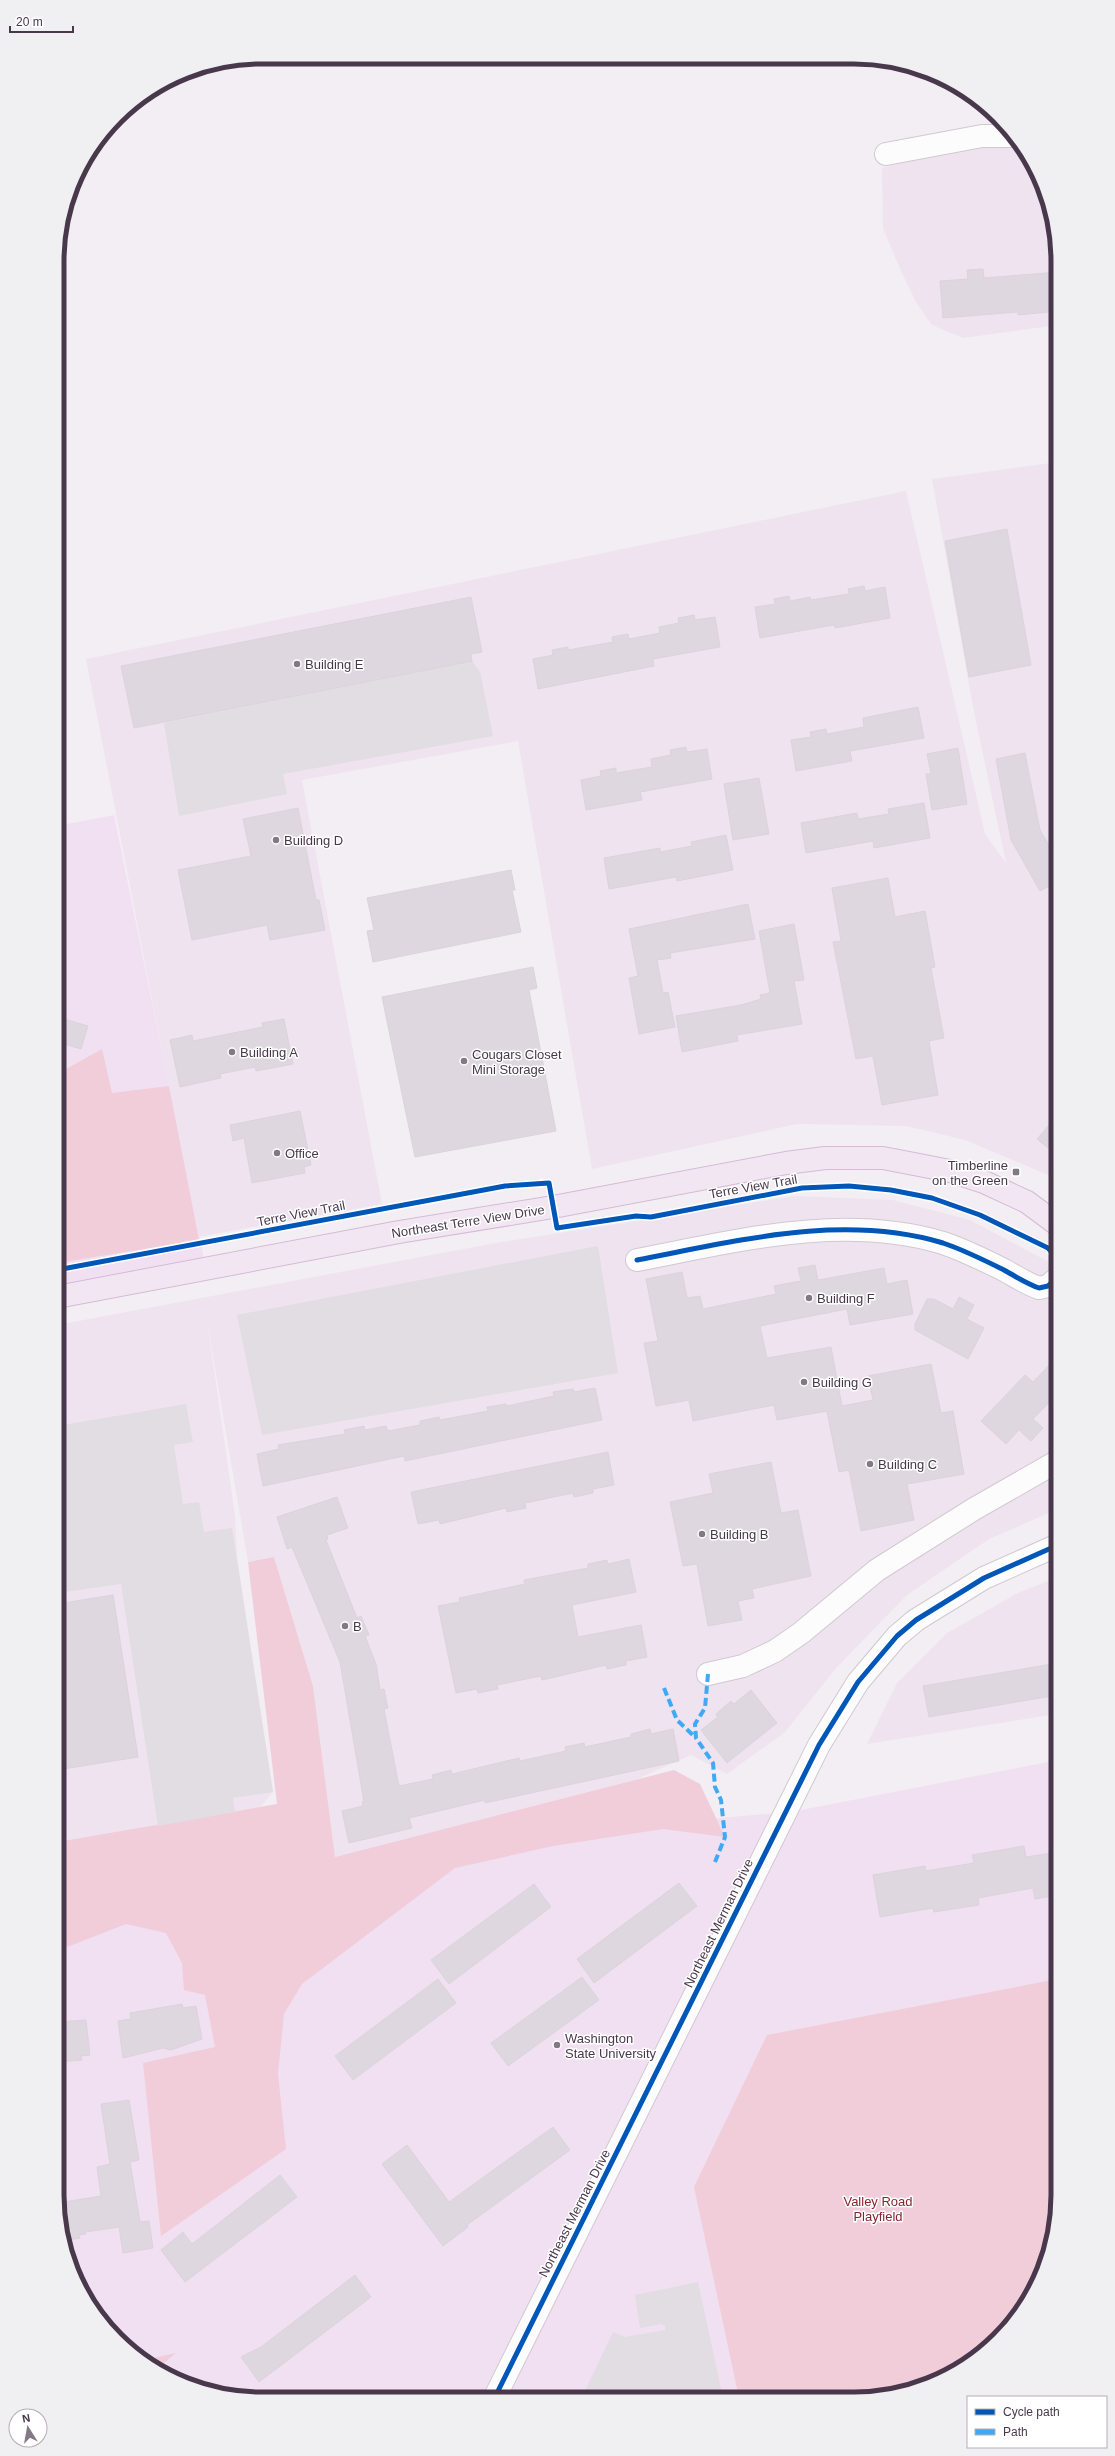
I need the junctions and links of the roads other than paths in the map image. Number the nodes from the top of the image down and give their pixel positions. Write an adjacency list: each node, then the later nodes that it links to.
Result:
1 (1006, 136): 2 (street)
2 (886, 154)
3 (1051, 1220): 6 (main road, Northeast Terre View Drive)
4 (637, 1260): 5 (street)
5 (1051, 1284)
6 (64, 1296)
7 (1051, 1465): 9 (street)
8 (1051, 1548): 10 (street, Northeast Merman Drive)
9 (708, 1674)
10 (497, 2392)

